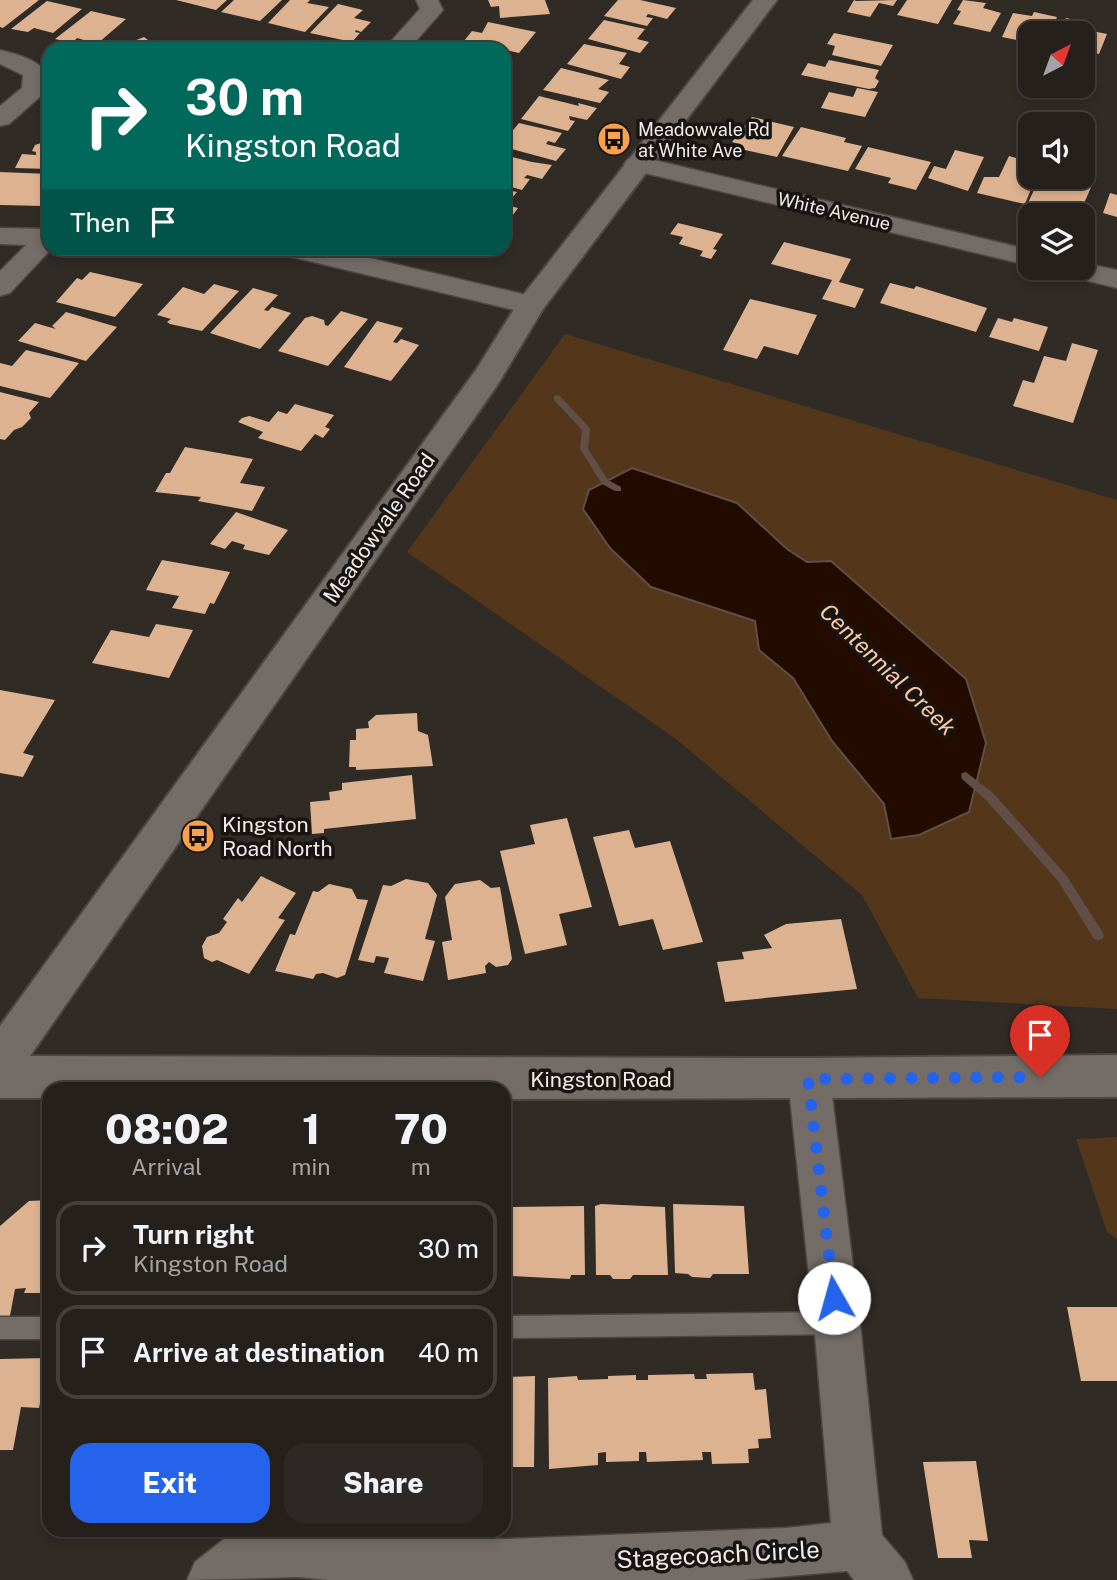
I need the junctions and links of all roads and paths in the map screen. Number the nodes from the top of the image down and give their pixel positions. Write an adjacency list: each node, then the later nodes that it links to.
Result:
1 (426, 0): 3 (street)
2 (765, 0): 6 (street, Meadowvale Road)
3 (402, 42)
4 (0, 57): 5 (street)
5 (0, 119)
6 (637, 164): 10 (street, White Avenue); 15 (street, Meadowvale Road)
7 (0, 236): 8 (street)
8 (42, 237)
9 (42, 244): 14 (street)
10 (1018, 255)
11 (323, 256): 15 (street)
12 (1095, 274): 13 (street)
13 (1117, 279)
14 (0, 287)
15 (531, 305): 16 (street, Meadowvale Road)
16 (0, 1062)
17 (1117, 1076): 19 (street, Kingston Road)
18 (0, 1077): 19 (street, Kingston Road)
19 (808, 1079): 20 (street, Stagecoach Circle)
20 (837, 1323): 21 (lane); 25 (street, Stagecoach Circle)
21 (511, 1327)
22 (0, 1328): 23 (lane)
23 (42, 1328)
24 (231, 1556): 25 (street, Stagecoach Circle)
25 (873, 1563)

